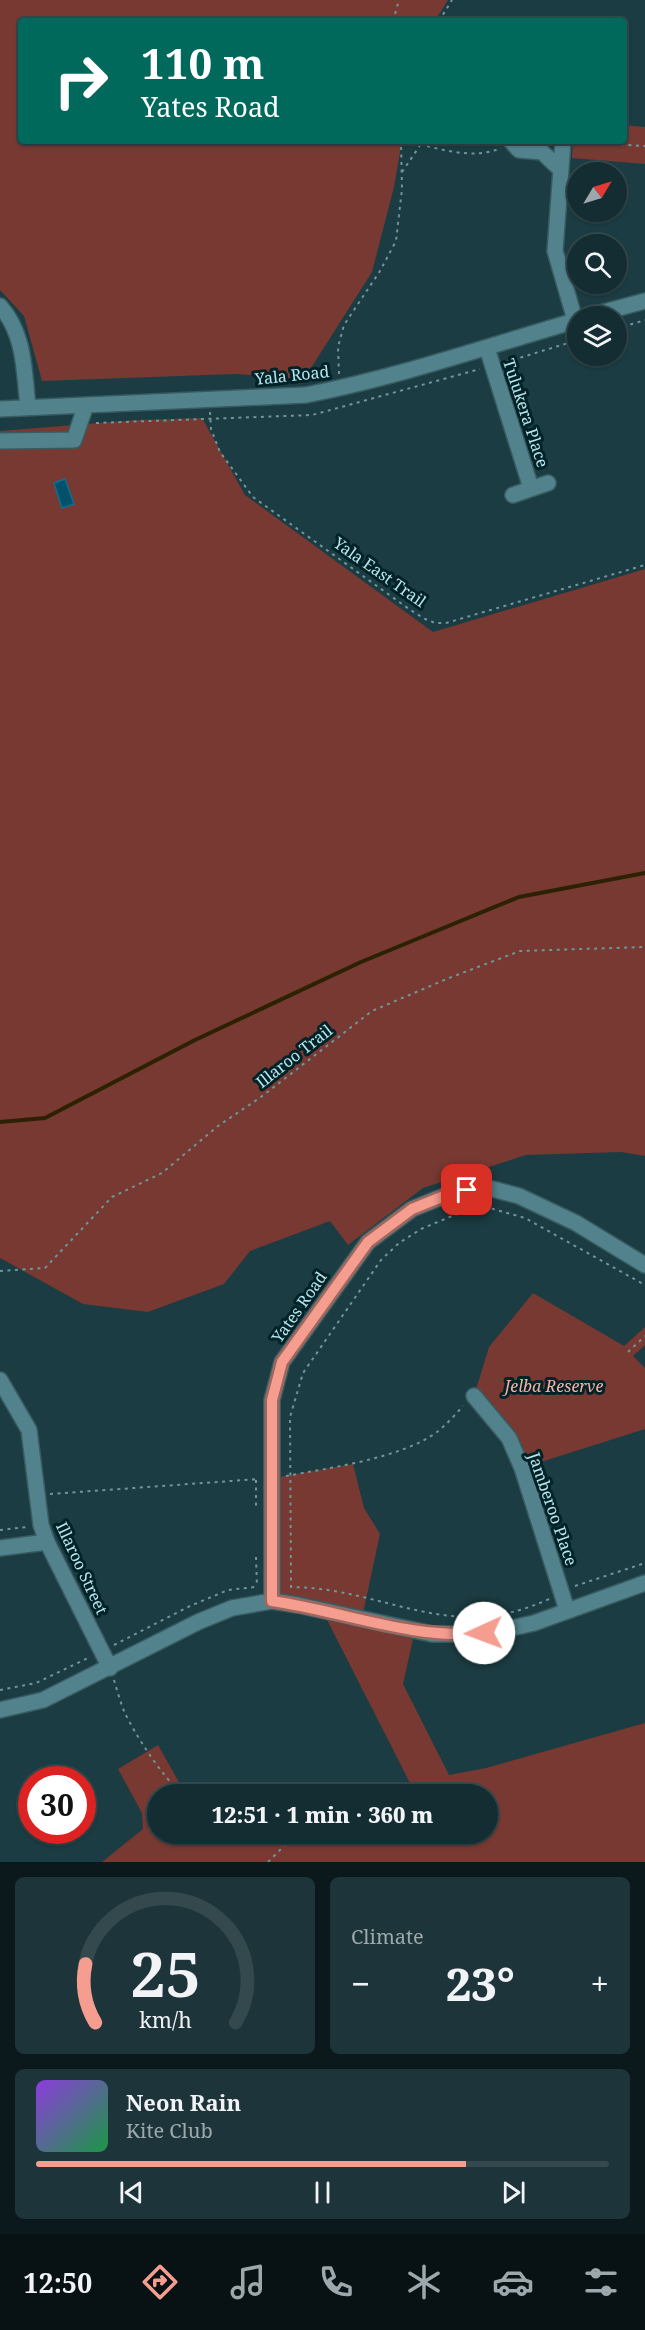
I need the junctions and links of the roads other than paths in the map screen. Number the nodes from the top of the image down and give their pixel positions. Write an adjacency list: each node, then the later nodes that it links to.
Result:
1 (514, 144): 3 (street)
2 (563, 144): 3 (street)
3 (560, 169): 6 (street)
4 (645, 301): 7 (street, Yala Road)
5 (0, 306): 11 (street)
6 (576, 306)
7 (627, 306)
8 (567, 323): 9 (street, Yala Road)
9 (487, 348): 10 (street, Yala Road); 15 (street, Tulukera Place)
10 (86, 405): 11 (street, Yala Road); 13 (street)
11 (28, 407): 12 (street, Yala Road)
12 (0, 409)
13 (0, 441)
14 (549, 483): 15 (street)
15 (531, 488): 16 (street)
16 (513, 495)
17 (645, 1265): 23 (street, Yates Road)
18 (0, 1380): 20 (street, Illaroo Street)
19 (474, 1396): 24 (street, Jamberoo Place)
20 (47, 1542): 21 (street); 25 (street, Illaroo Street)
21 (0, 1548)
22 (645, 1583): 24 (street)
23 (272, 1601): 24 (street); 25 (street)
24 (567, 1610)
25 (110, 1668): 26 (street)
26 (0, 1710)

